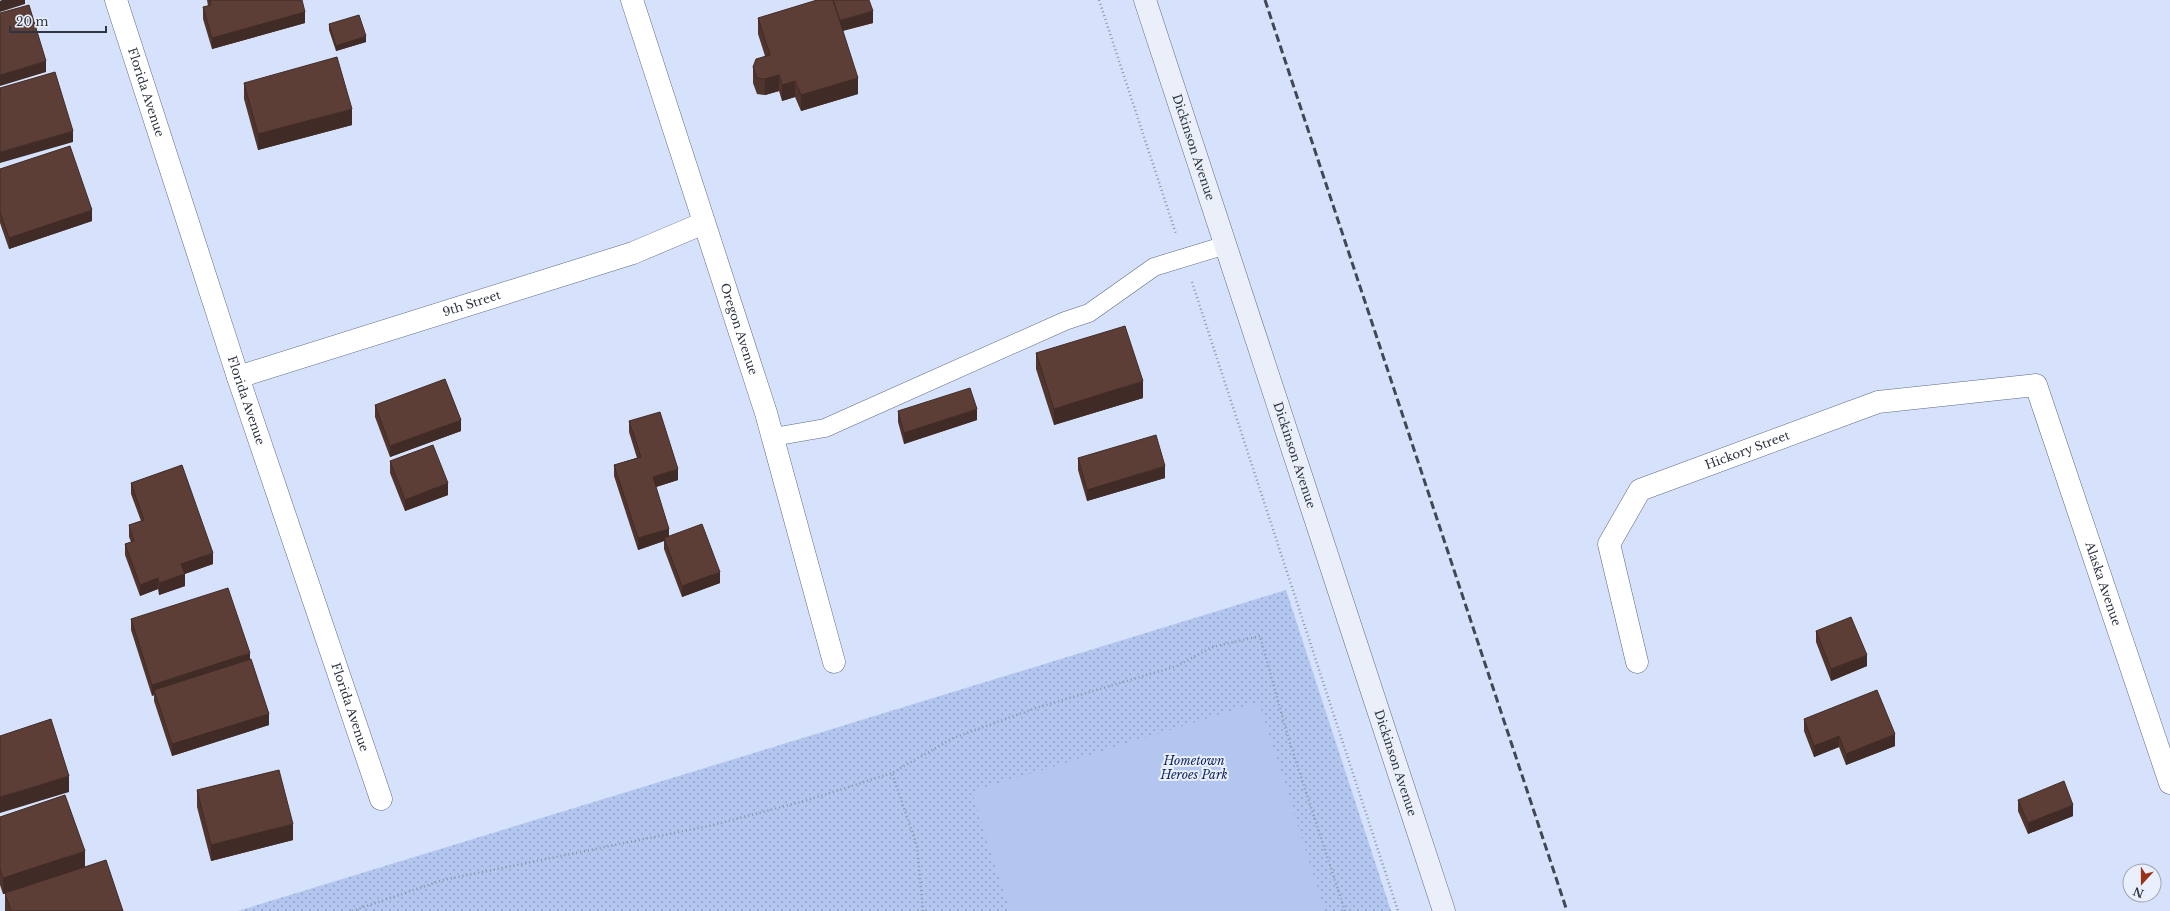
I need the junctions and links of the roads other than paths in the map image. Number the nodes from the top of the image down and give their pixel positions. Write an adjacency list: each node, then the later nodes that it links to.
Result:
1 (116, 0): 6 (street, Florida Avenue)
2 (632, 0): 4 (street, Oregon Avenue)
3 (1145, 0): 5 (street, Dickinson Avenue)
4 (704, 223): 6 (street, 9th Street); 8 (street, Oregon Avenue)
5 (1226, 245): 8 (lane); 13 (street, Dickinson Avenue)
6 (238, 377): 12 (street, Florida Avenue)
7 (2036, 385): 10 (street, Hickory Street); 11 (street, Alaska Avenue)
8 (773, 438): 9 (street, Oregon Avenue)
9 (834, 662)
10 (1637, 662)
11 (2170, 783)
12 (382, 799)
13 (1444, 911)

